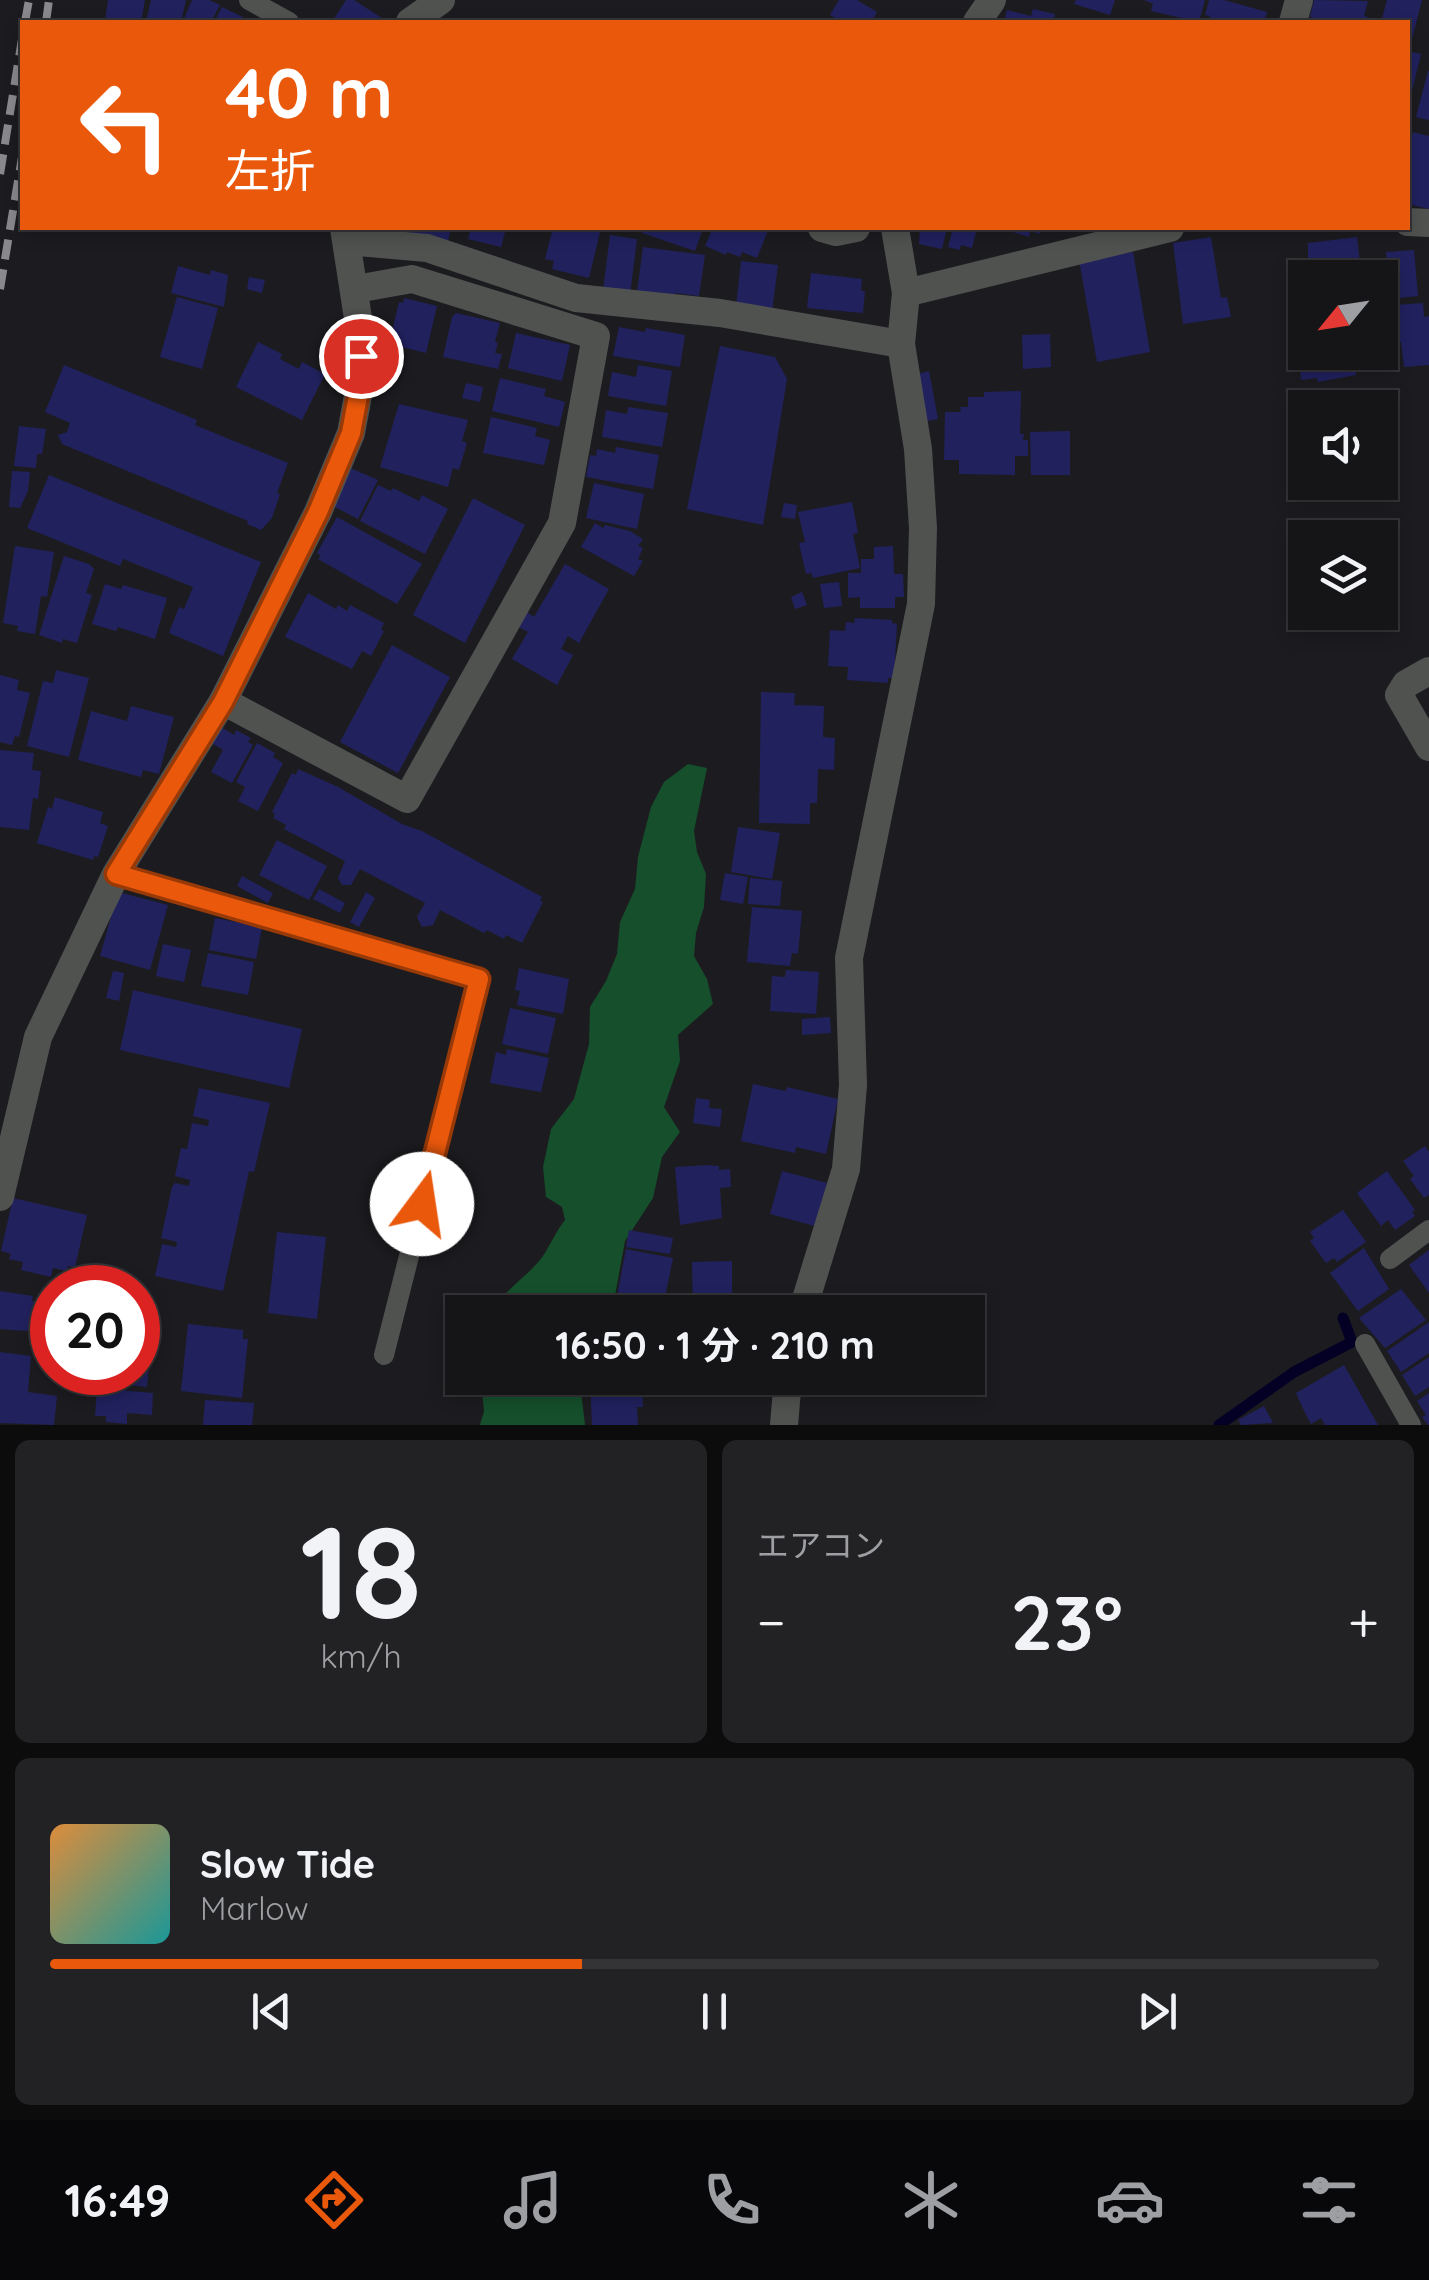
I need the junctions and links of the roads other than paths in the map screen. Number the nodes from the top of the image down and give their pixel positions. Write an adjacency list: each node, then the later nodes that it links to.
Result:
1 (249, 0): 3 (lane)
2 (441, 0): 4 (street)
3 (285, 20)
4 (413, 20)
5 (895, 230): 9 (street)
6 (1162, 230): 9 (street)
7 (346, 234): 8 (street); 10 (street)
8 (356, 288): 12 (street); 12 (street)
9 (906, 293): 10 (street)
10 (901, 344): 18 (street)
11 (1429, 670): 13 (street)
12 (223, 702): 14 (street)
13 (1429, 747)
14 (116, 874): 15 (street); 20 (lane)
15 (0, 1197)
16 (1429, 1230): 17 (lane)
17 (1390, 1259)
18 (807, 1295)
19 (1365, 1344): 23 (lane)
20 (384, 1355)
21 (787, 1395): 22 (street)
22 (784, 1425)
23 (1411, 1425)

